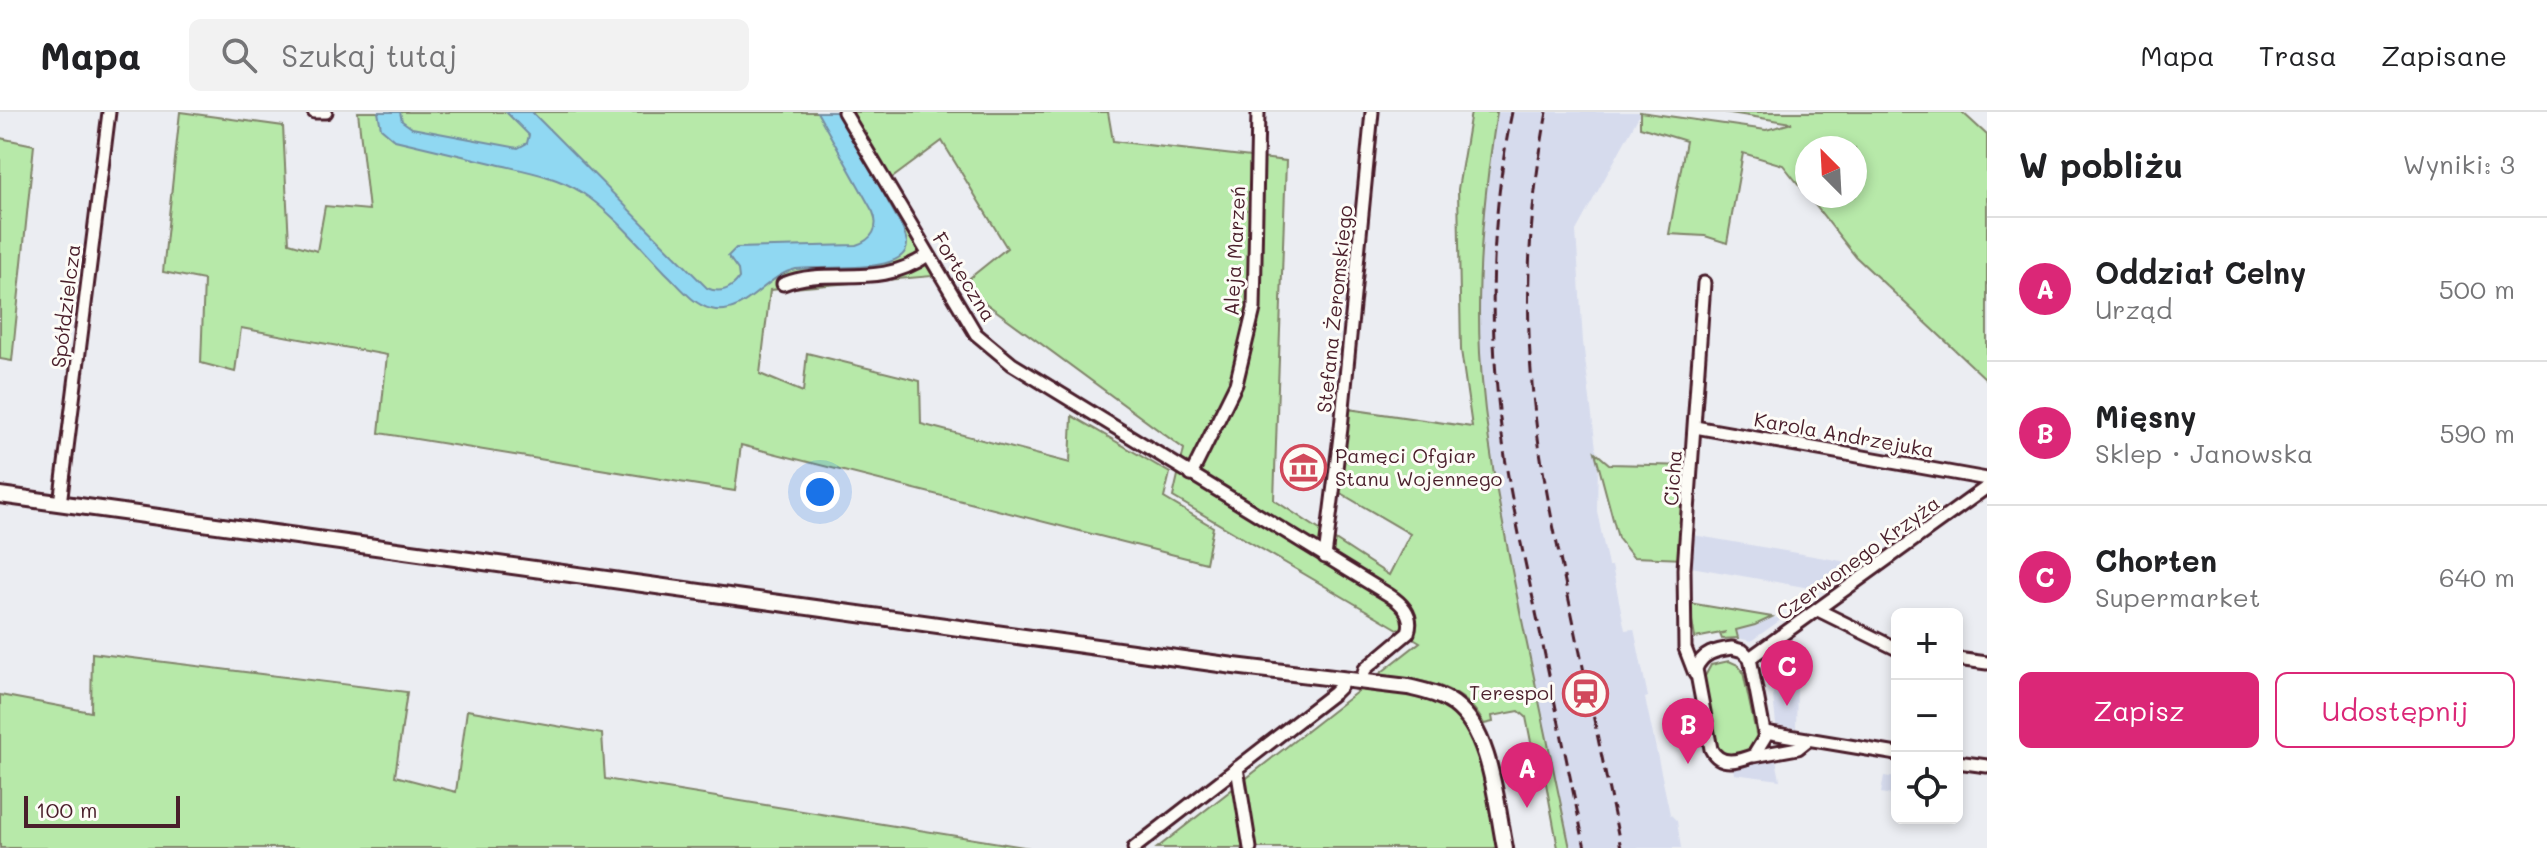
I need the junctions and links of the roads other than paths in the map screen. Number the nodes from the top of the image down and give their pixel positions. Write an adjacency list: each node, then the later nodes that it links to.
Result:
1 (109, 112): 15 (street, Spółdzielcza)
2 (314, 112): 3 (street)
3 (326, 112)
4 (844, 112): 7 (street, Forteczna)
5 (1258, 112): 11 (street, Aleja Marzeń)
6 (1372, 112): 16 (street, Stefana Żeromskiego)
7 (928, 255): 9 (street); 11 (street, Forteczna)
8 (1704, 283): 10 (street, Cicha)
9 (783, 284)
10 (1695, 427): 12 (street, Karola Andrzejuka); 22 (street, Cicha)
11 (1186, 472): 16 (street, Forteczna)
12 (1987, 479)
13 (1987, 487): 17 (street, Czerwonego Krzyża)
14 (0, 495): 15 (main road)
15 (60, 504): 23 (main road)
16 (1325, 557): 24 (street, Forteczna)
17 (1818, 610): 18 (street); 19 (street, Czerwonego Krzyża)
18 (1891, 646)
19 (1750, 658): 22 (street); 25 (street)
20 (1963, 660): 21 (street)
21 (1987, 663)
22 (1695, 674): 28 (street, Cicha)
23 (1342, 679): 24 (main road); 31 (street)
24 (1366, 682): 34 (main road)
25 (1765, 732): 26 (street); 28 (street)
26 (1808, 740): 27 (street); 28 (street)
27 (1891, 753)
28 (1749, 757)
29 (1963, 763): 30 (street)
30 (1987, 766)
31 (1237, 768): 32 (street); 33 (street)
32 (1135, 847)
33 (1250, 848)
34 (1505, 848)

